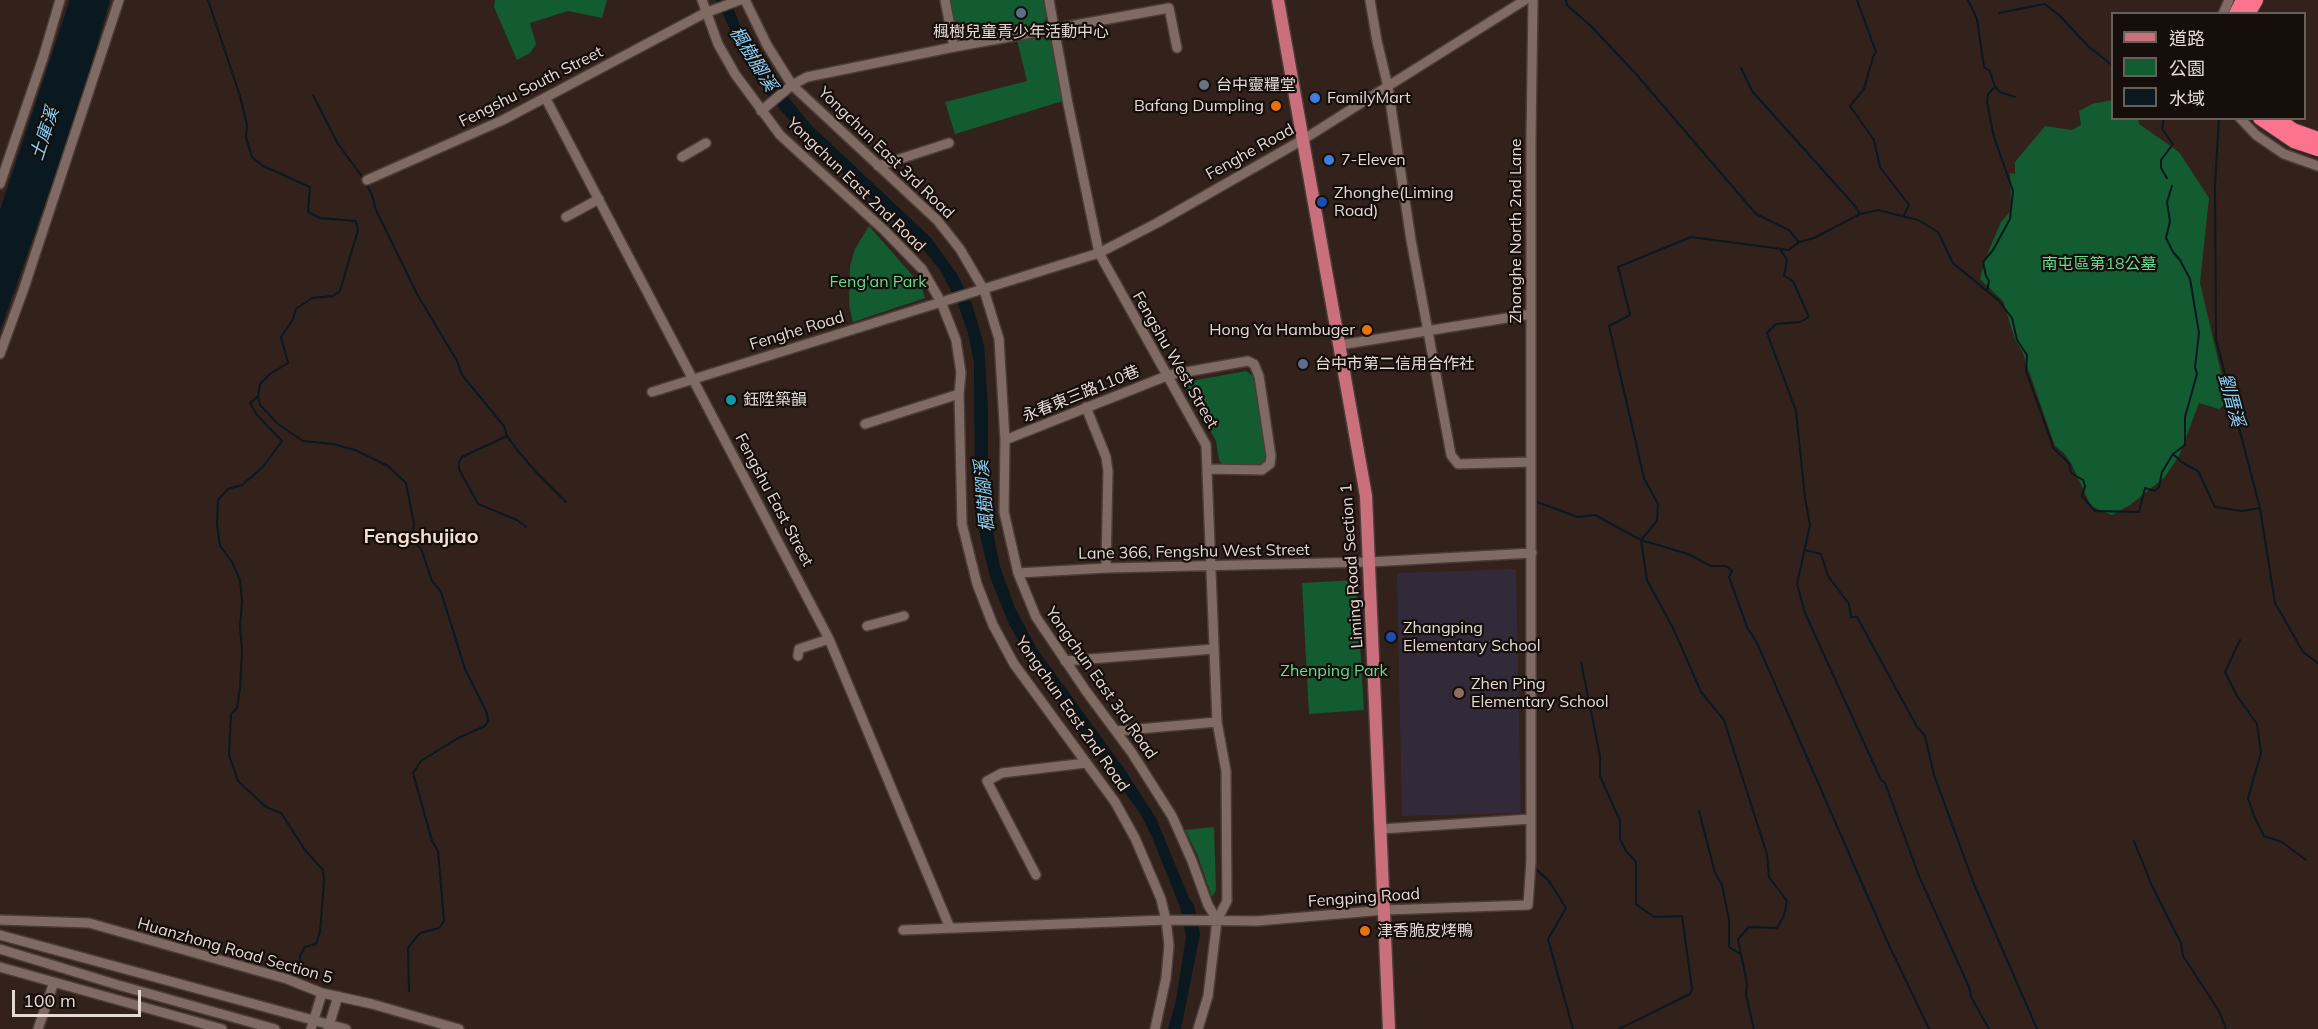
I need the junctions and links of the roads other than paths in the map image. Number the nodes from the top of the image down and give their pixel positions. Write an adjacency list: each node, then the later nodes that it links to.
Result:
1 (60, 0): 32 (street)
2 (119, 0): 41 (street)
3 (702, 0): 12 (street, Yongchun East 2nd Road)
4 (740, 0): 12 (street, Fengshu South Street)
5 (745, 0): 16 (street, Yongchun East 3rd Road)
6 (945, 0): 14 (street)
7 (1049, 0): 13 (street, Fengshu West Street)
8 (1278, 0): 23 (main road, Liming Road Section 1)
9 (1370, 0): 17 (street)
10 (1525, 0): 17 (street, Fenghe Road)
11 (1533, 0): 38 (street, Zhonghe North 2nd Lane)
12 (705, 13): 18 (street, Fengshu South Street); 19 (street, Yongchun East 2nd Road)
13 (1054, 29): 14 (street); 15 (street); 35 (street, Fengshu West Street)
14 (954, 47): 16 (street)
15 (1177, 48)
16 (792, 85): 19 (street); 30 (street, Yongchun East 3rd Road)
17 (1388, 87): 23 (street, Fenghe Road); 39 (street)
18 (546, 99): 31 (street, Fengshu South Street); 33 (street, Fengshu East Street)
19 (761, 111): 37 (street, Yongchun East 2nd Road)
20 (2242, 120): 29 (street)
21 (2263, 120): 27 (highway)
22 (2279, 120): 24 (highway)
23 (1304, 139): 35 (street, Fenghe Road); 40 (main road, Liming Road Section 1)
24 (2318, 139)
25 (949, 142): 30 (street)
26 (706, 143): 28 (street)
27 (2318, 149)
28 (682, 157)
29 (2318, 165)
30 (878, 166): 36 (street, Yongchun East 3rd Road)
31 (367, 180)
32 (0, 184)
33 (599, 199): 34 (street); 43 (street, Fengshu East Street)
34 (566, 217)
35 (1099, 253): 36 (street, Fenghe Road); 42 (street, Fengshu West Street)
36 (984, 290): 37 (street, Fenghe Road); 48 (street, Yongchun East 3rd Road)
37 (941, 302): 43 (street, Fenghe Road); 45 (street, Yongchun East 2nd Road)
38 (1531, 314): 39 (street); 49 (street, Zhonghe North 2nd Lane)
39 (1429, 329): 40 (street); 49 (street)
40 (1340, 345): 52 (main road, Liming Road Section 1)
41 (1, 348)
42 (1168, 375): 46 (street, 永春東三路110巷); 50 (street, Fengshu West Street); 50 (street, 永春東三路110巷)
43 (693, 379): 44 (street, Fenghe Road); 58 (street, Fengshu East Street)
44 (652, 392)
45 (959, 394): 47 (street); 64 (street, Yongchun East 2nd Road)
46 (1086, 407): 48 (street, 永春東三路110巷); 54 (street)
47 (865, 424)
48 (1005, 440): 55 (street, Yongchun East 3rd Road)
49 (1531, 462): 51 (street, Zhonghe North 2nd Lane)
50 (1209, 470): 53 (street, Fengshu West Street)
51 (1532, 553): 52 (street, Lane 366, Fengshu West Street); 65 (street, Zhonghe North 2nd Lane)
52 (1370, 562): 53 (street, Lane 366, Fengshu West Street); 66 (main road, Liming Road Section 1)
53 (1210, 565): 54 (street, Lane 366, Fengshu West Street); 59 (street, Fengshu West Street)
54 (1106, 568): 55 (street, Lane 366, Fengshu West Street)
55 (1018, 573): 61 (street, Yongchun East 3rd Road)
56 (904, 616): 57 (street)
57 (867, 626)
58 (829, 639): 60 (street); 73 (street, Fengshu East Street)
59 (1214, 649): 61 (street); 62 (street, Fengshu West Street)
60 (798, 656)
61 (1065, 661): 63 (street, Yongchun East 3rd Road)
62 (1217, 722): 63 (street); 72 (street, Fengshu West Street)
63 (1116, 732): 72 (street, Yongchun East 3rd Road)
64 (1086, 763): 67 (street); 71 (street, Yongchun East 2nd Road)
65 (1530, 819): 66 (street); 68 (street, Zhonghe North 2nd Lane)
66 (1382, 829): 69 (main road, Liming Road Section 1)
67 (1036, 875)
68 (1521, 906): 69 (street, Fengping Road)
69 (1385, 910): 72 (street, Fengping Road); 90 (main road, Liming Road Section 1)
70 (0, 920): 79 (street, Huanzhong Road Section 5)
71 (1166, 920): 72 (street, Fengping Road); 73 (street); 88 (street, Yongchun East 2nd Road)
72 (1213, 920): 89 (street)
73 (950, 928): 74 (street)
74 (903, 930)
75 (0, 935): 81 (street)
76 (0, 949): 85 (street)
77 (0, 968): 78 (street)
78 (54, 982): 83 (street); 84 (street)
79 (322, 993): 80 (street, Huanzhong Road Section 5); 81 (street)
80 (338, 996): 82 (street); 87 (street, Huanzhong Road Section 5)
81 (313, 1024): 82 (street)
82 (329, 1027): 86 (street)
83 (38, 1029)
84 (222, 1029)
85 (275, 1029)
86 (346, 1029)
87 (459, 1029)
88 (1155, 1029)
89 (1198, 1029)
90 (1389, 1029)

